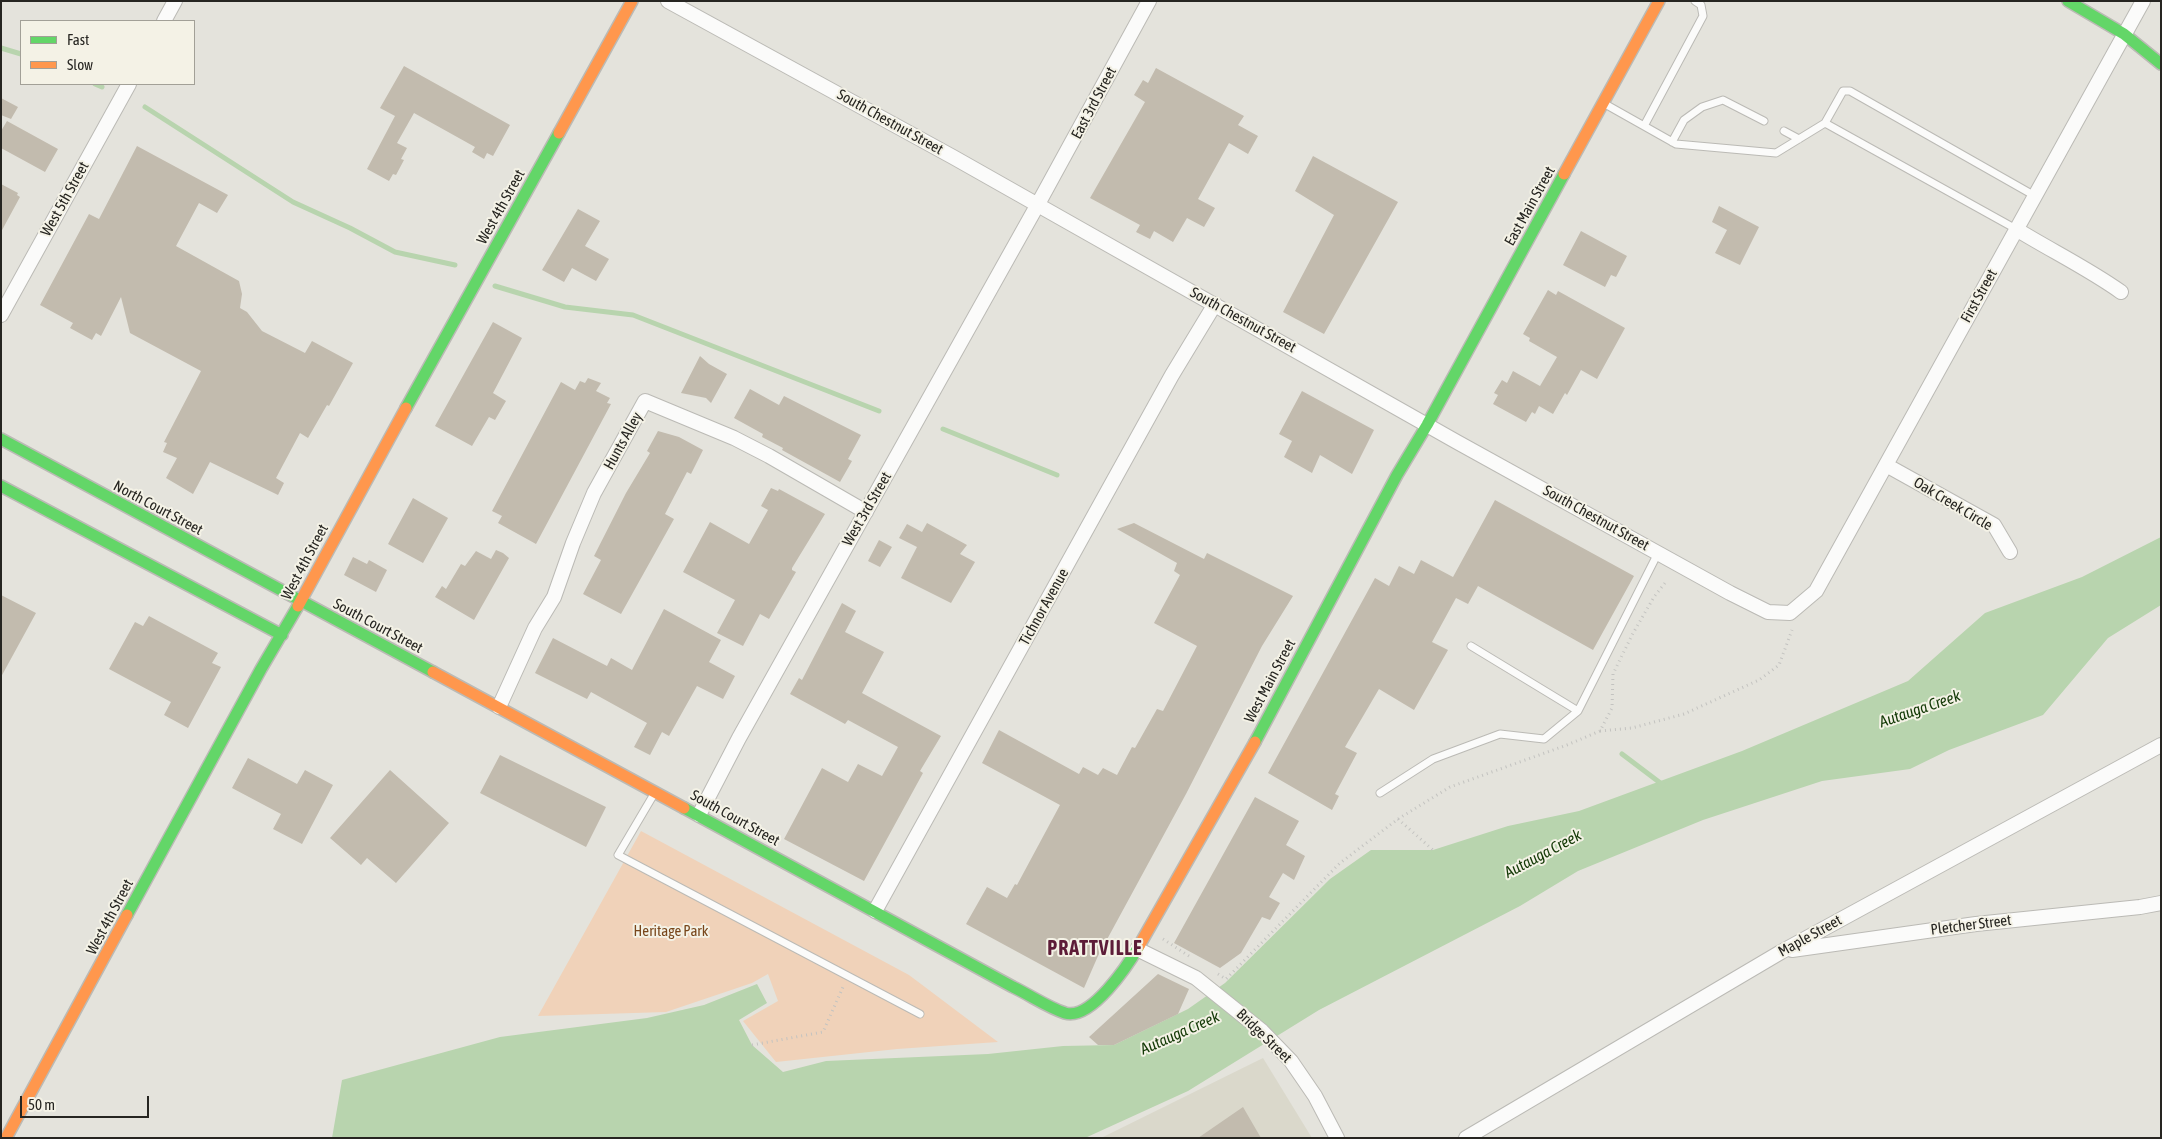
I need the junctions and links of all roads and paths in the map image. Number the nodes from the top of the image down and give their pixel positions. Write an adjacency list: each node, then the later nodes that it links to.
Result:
1 (175, 1): 9 (street)
2 (632, 1): 34 (street, West 4th Street)
3 (668, 1): 21 (street, South Chestnut Street)
4 (1149, 1): 21 (street, East 3rd Street)
5 (1659, 1): 13 (street, East Main Street)
6 (1695, 1): 16 (lane)
7 (2068, 1): 10 (street)
8 (2143, 1): 10 (street, First Street)
9 (165, 20)
10 (2124, 34): 11 (street); 20 (street, First Street)
11 (2161, 64)
12 (128, 85): 25 (street, West 5th Street)
13 (1603, 103): 16 (lane); 26 (street, East Main Street)
14 (1764, 121): 19 (lane)
15 (1825, 123): 18 (lane); 20 (lane); 22 (lane)
16 (1644, 126): 19 (lane)
17 (1784, 131): 18 (lane)
18 (1799, 139): 19 (lane)
19 (1672, 142)
20 (2034, 196): 22 (street, First Street)
21 (1038, 204): 24 (street, South Chestnut Street); 30 (street, West 3rd Street)
22 (2016, 229): 23 (street); 28 (street, First Street)
23 (2121, 292)
24 (1214, 304): 26 (street, South Chestnut Street); 47 (street, Tichnor Avenue)
25 (1, 315)
26 (1427, 425): 32 (street, South Chestnut Street); 49 (street, West Main Street)
27 (1, 439): 34 (street, North Court Street)
28 (1886, 465): 31 (street, Oak Creek Circle); 33 (street, First Street)
29 (1, 486): 36 (street)
30 (866, 512): 38 (street, Hunts Alley); 44 (street, West 3rd Street)
31 (2010, 552)
32 (1658, 553): 33 (street, South Chestnut Street); 39 (lane)
33 (1816, 591)
34 (301, 602): 36 (street, West 4th Street); 38 (street, South Court Street)
35 (1792, 630): 40 (path)
36 (282, 635): 56 (street, West 4th Street)
37 (1471, 646): 39 (lane)
38 (499, 707): 42 (street, South Court Street)
39 (1578, 711): 43 (lane)
40 (1600, 731)
41 (2161, 745): 50 (street, Maple Street)
42 (655, 791): 44 (street, South Court Street); 53 (lane)
43 (1380, 793)
44 (699, 815): 47 (street, South Court Street)
45 (1433, 850): 52 (path)
46 (2161, 903): 50 (street, Pletcher Street)
47 (875, 911): 49 (street, South Court Street)
48 (1161, 938): 51 (path)
49 (1137, 949): 57 (street, Bridge Street)
50 (1781, 952): 58 (street, Maple Street)
51 (1193, 958)
52 (1218, 974)
53 (847, 976): 54 (lane); 55 (path)
54 (920, 1014)
55 (752, 1045)
56 (6, 1138)
57 (1337, 1138)
58 (1466, 1138)

